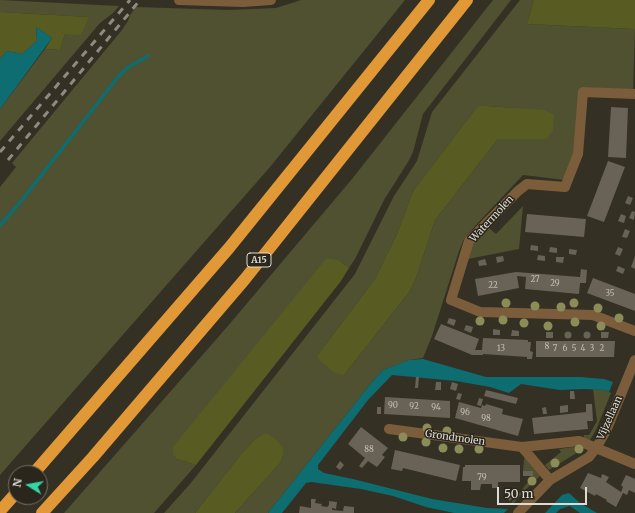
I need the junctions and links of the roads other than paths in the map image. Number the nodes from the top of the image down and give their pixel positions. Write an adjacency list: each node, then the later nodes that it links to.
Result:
1 (179, 0): 2 (street)
2 (271, 0)
3 (429, 0): 12 (highway)
4 (467, 0): 16 (highway, A15)
5 (635, 94): 6 (street, Watermolen)
6 (635, 331)
7 (635, 360): 10 (street, Vijzellaan)
8 (389, 430): 9 (street, Grondmolen)
9 (522, 447): 10 (street, Grondmolen); 13 (street)
10 (596, 448): 11 (street, Grondmolen); 13 (street, Vijzellaan)
11 (635, 464)
12 (41, 465)
13 (550, 480): 17 (street, Vijzellaan)
14 (8, 502): 15 (highway)
15 (0, 511)
16 (42, 513)
17 (518, 513)

